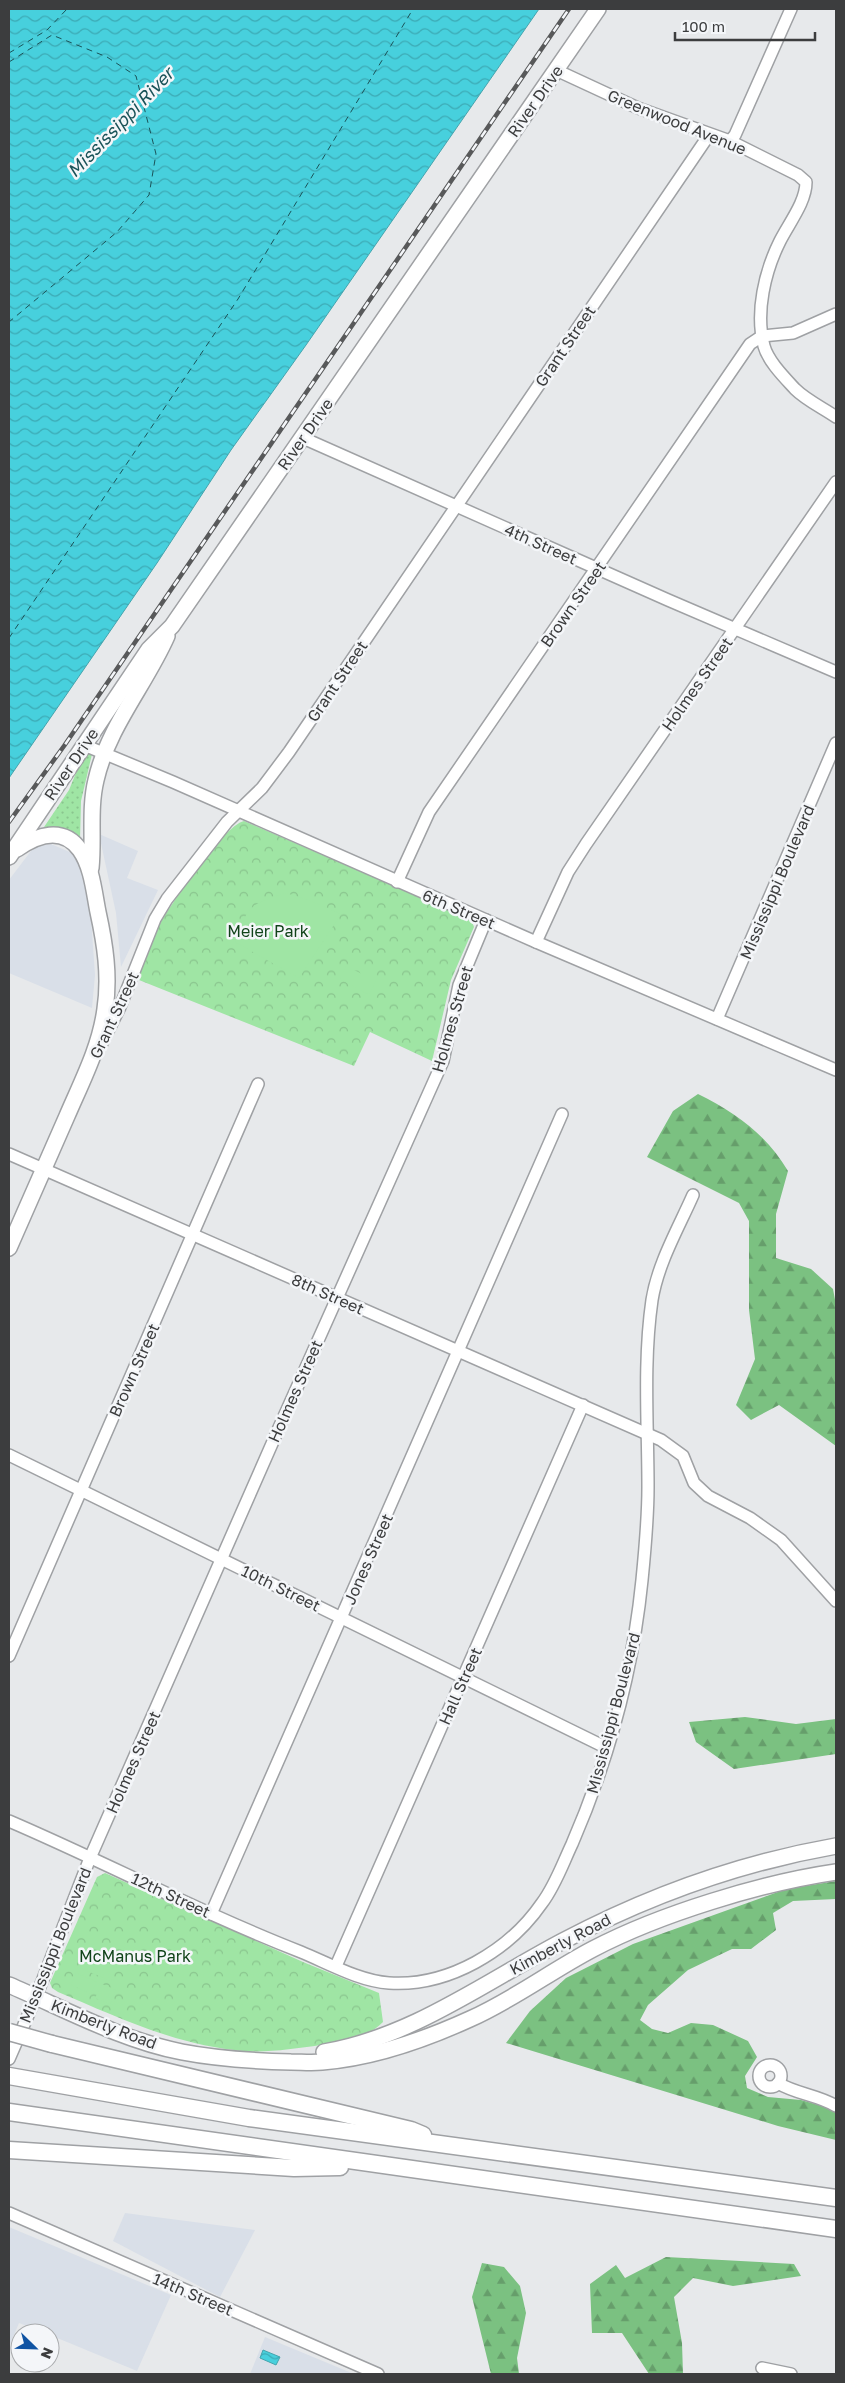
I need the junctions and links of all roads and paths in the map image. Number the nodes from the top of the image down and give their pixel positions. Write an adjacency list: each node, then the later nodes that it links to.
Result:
1 (598, 9): 3 (main road, River Drive)
2 (791, 9): 5 (street)
3 (556, 70): 4 (street, Greenwood Avenue); 9 (main road, River Drive)
4 (709, 135): 5 (street, Greenwood Avenue); 11 (street, Grant Street)
5 (730, 141): 7 (street, Greenwood Avenue)
6 (836, 314): 7 (street)
7 (762, 336): 8 (street); 12 (street, Brown Street)
8 (836, 418)
9 (302, 438): 11 (street, 4th Street); 13 (main road, River Drive)
10 (836, 482): 14 (street, Holmes Street)
11 (457, 507): 12 (street, 4th Street); 19 (street, Grant Street)
12 (597, 569): 14 (street, 4th Street); 22 (street, Brown Street)
13 (172, 626): 17 (main road, River Drive); 18 (main road)
14 (735, 629): 15 (street, 4th Street); 24 (street, Holmes Street)
15 (836, 672)
16 (836, 743): 25 (street, Mississippi Boulevard)
17 (84, 745): 18 (street, 6th Street); 20 (main road, River Drive)
18 (104, 754): 19 (street, 6th Street); 21 (main road)
19 (240, 811): 22 (street, 6th Street); 27 (street, Grant Street)
20 (10, 855): 21 (main road)
21 (90, 874): 27 (main road)
22 (397, 882): 23 (street, 6th Street)
23 (486, 920): 24 (street, 6th Street); 35 (street, Holmes Street)
24 (536, 942): 25 (street, 6th Street)
25 (717, 1019): 26 (street, 6th Street)
26 (835, 1072)
27 (81, 1084): 31 (main road, Grant Street)
28 (258, 1084): 33 (street, Brown Street)
29 (562, 1114): 36 (street, Jones Street)
30 (9, 1154): 31 (street, 8th Street)
31 (44, 1170): 33 (street, 8th Street); 34 (main road, Grant Street)
32 (692, 1195): 38 (street, Mississippi Boulevard)
33 (193, 1235): 35 (street, 8th Street); 40 (street, Brown Street)
34 (9, 1248)
35 (337, 1298): 36 (street, 8th Street); 41 (street, Holmes Street)
36 (459, 1351): 37 (street, 8th Street); 43 (street, Jones Street)
37 (583, 1406): 38 (street, 8th Street); 45 (street, Hall Street)
38 (647, 1434): 42 (street, 8th Street); 46 (street, Mississippi Boulevard)
39 (9, 1455): 40 (street, 10th Street)
40 (81, 1491): 41 (street, 10th Street); 44 (street, Brown Street)
41 (222, 1559): 43 (street, 10th Street); 49 (street, Holmes Street)
42 (836, 1600)
43 (342, 1618): 45 (street, 10th Street); 51 (street, Jones Street)
44 (9, 1656)
45 (464, 1678): 46 (street, 10th Street); 52 (street, Hall Street)
46 (607, 1748): 52 (street, Mississippi Boulevard)
47 (9, 1821): 49 (street, 12th Street)
48 (836, 1846): 57 (main road, Kimberly Road)
49 (90, 1858): 51 (street, 12th Street); 54 (street, Mississippi Boulevard)
50 (836, 1872): 57 (main road, Kimberly Road)
51 (212, 1914): 52 (street, 12th Street)
52 (336, 1966)
53 (9, 1985): 54 (main road, Kimberly Road)
54 (36, 1997): 56 (street, Mississippi Boulevard); 57 (main road, Kimberly Road)
55 (9, 2032): 62 (highway, bridge)
56 (9, 2059)
57 (291, 2062)
58 (9, 2076): 62 (highway)
59 (778, 2083): 60 (street)
60 (836, 2106)
61 (9, 2112): 64 (highway)
62 (453, 2147): 65 (highway)
63 (9, 2150): 64 (highway)
64 (392, 2165): 67 (highway)
65 (836, 2198)
66 (9, 2213): 69 (street, 14th Street)
67 (836, 2229)
68 (762, 2368): 70 (street)
69 (378, 2374)
70 (791, 2374)

